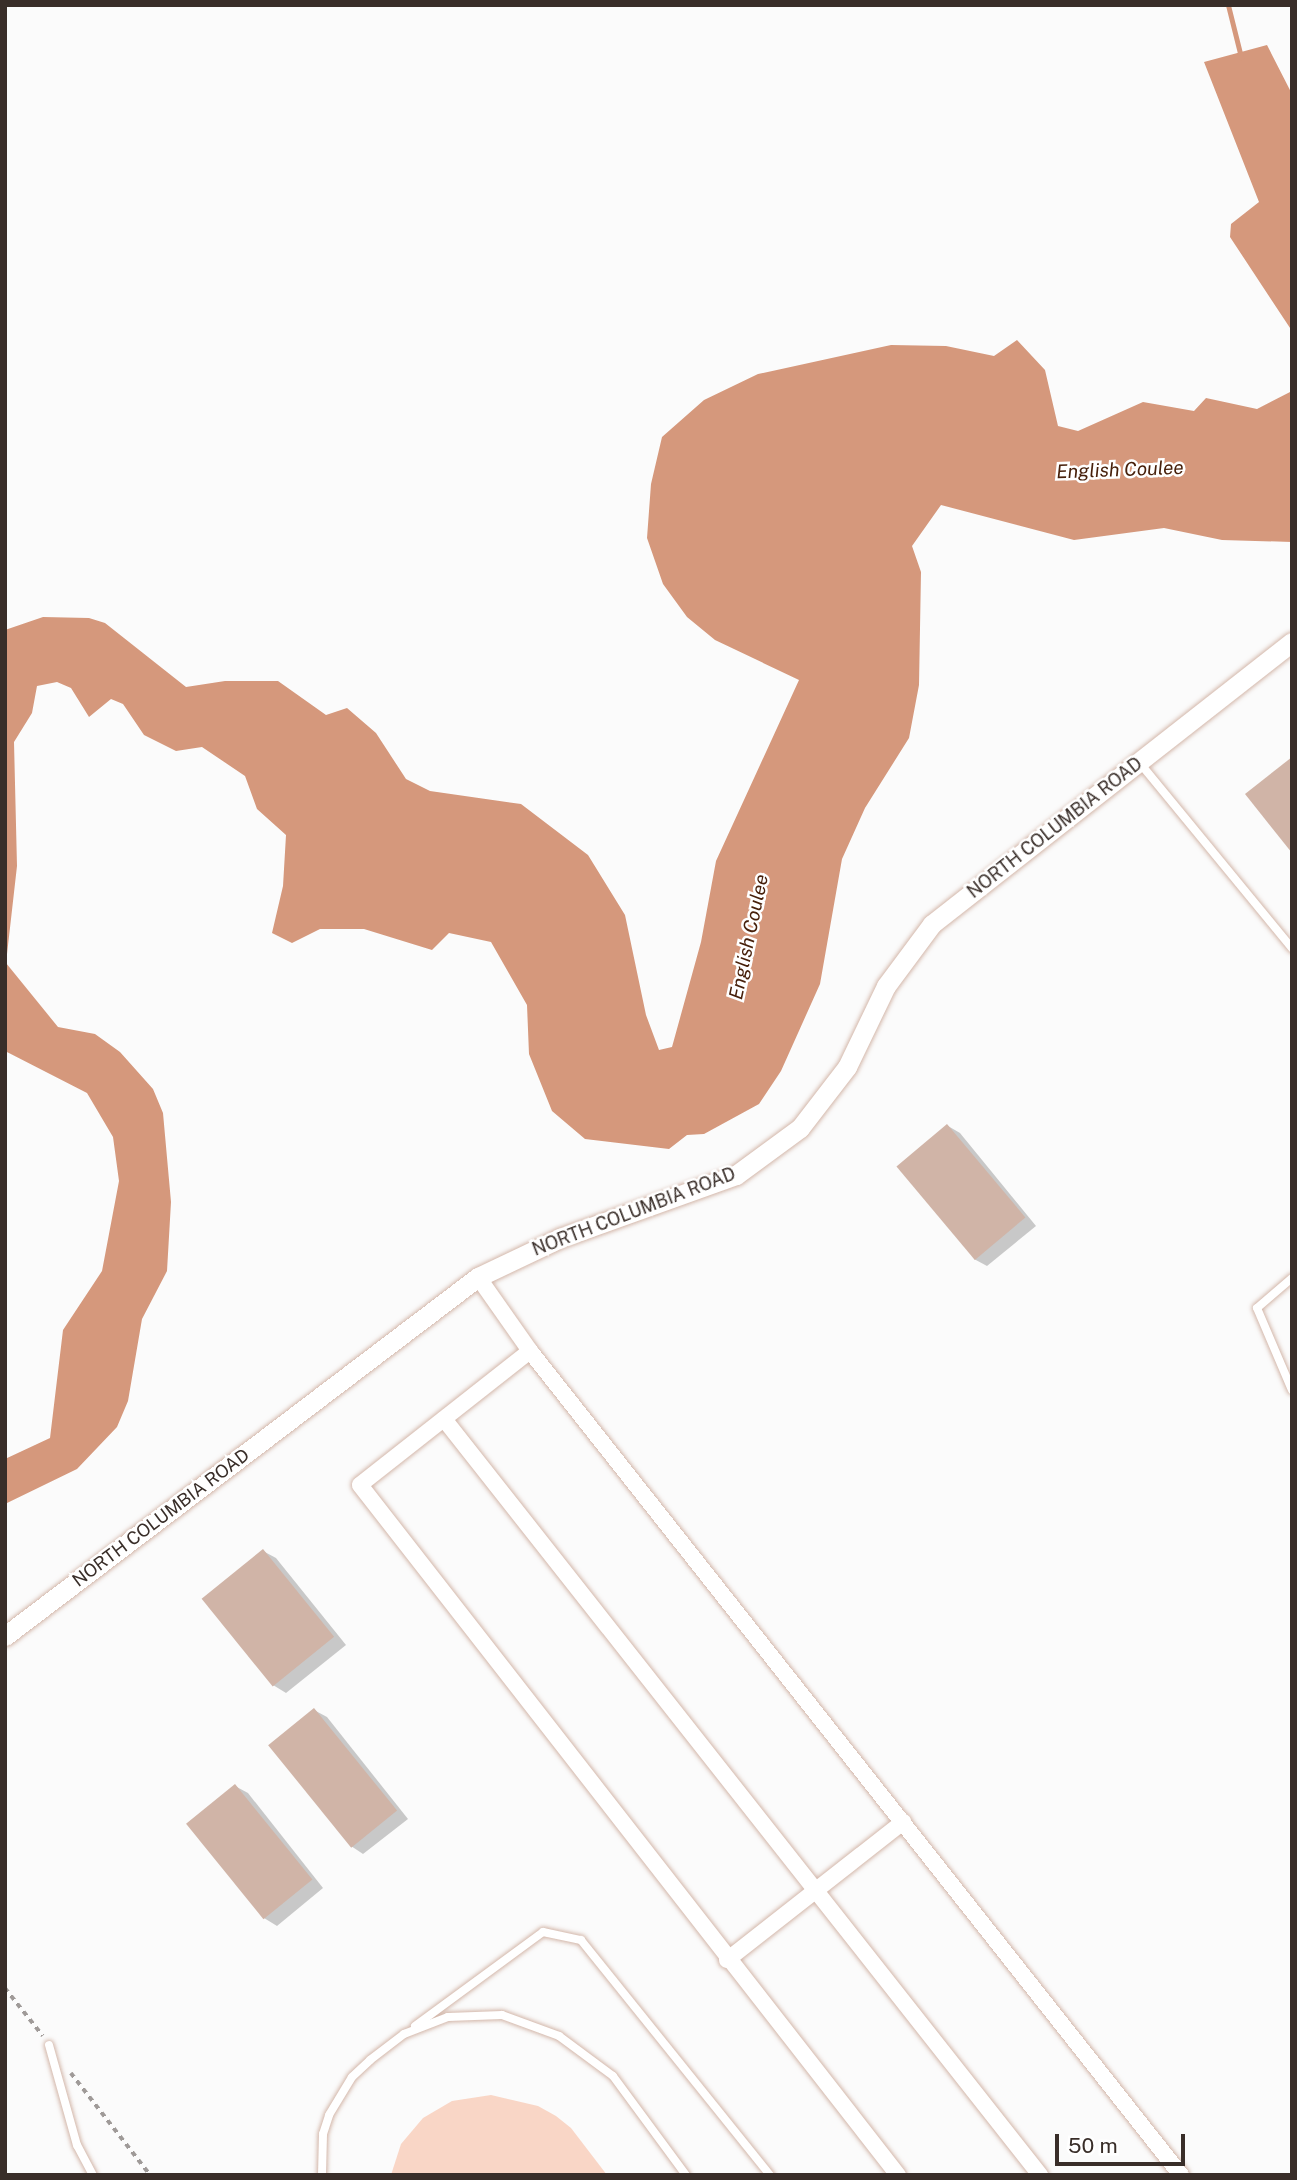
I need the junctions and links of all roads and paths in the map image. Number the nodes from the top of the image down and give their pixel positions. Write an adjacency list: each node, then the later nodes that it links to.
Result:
1 (1292, 642): 2 (street, NORTH COLUMBIA ROAD)
2 (1139, 762): 3 (lane); 4 (street, NORTH COLUMBIA ROAD)
3 (1292, 948)
4 (478, 1278): 6 (street); 9 (street, NORTH COLUMBIA ROAD)
5 (1292, 1278): 7 (lane)
6 (530, 1351): 8 (street); 10 (street)
7 (1292, 1390)
8 (444, 1419): 11 (street); 12 (street)
9 (5, 1636)
10 (903, 1822): 11 (street); 23 (street)
11 (816, 1889): 12 (street); 22 (street)
12 (727, 1960): 21 (street)
13 (5, 1988): 15 (path)
14 (404, 2034): 18 (lane); 19 (lane); 20 (lane)
15 (50, 2045): 16 (lane); 17 (path)
16 (93, 2175)
17 (150, 2175)
18 (322, 2175)
19 (685, 2175)
20 (770, 2175)
21 (898, 2175)
22 (1040, 2175)
23 (1181, 2175)

